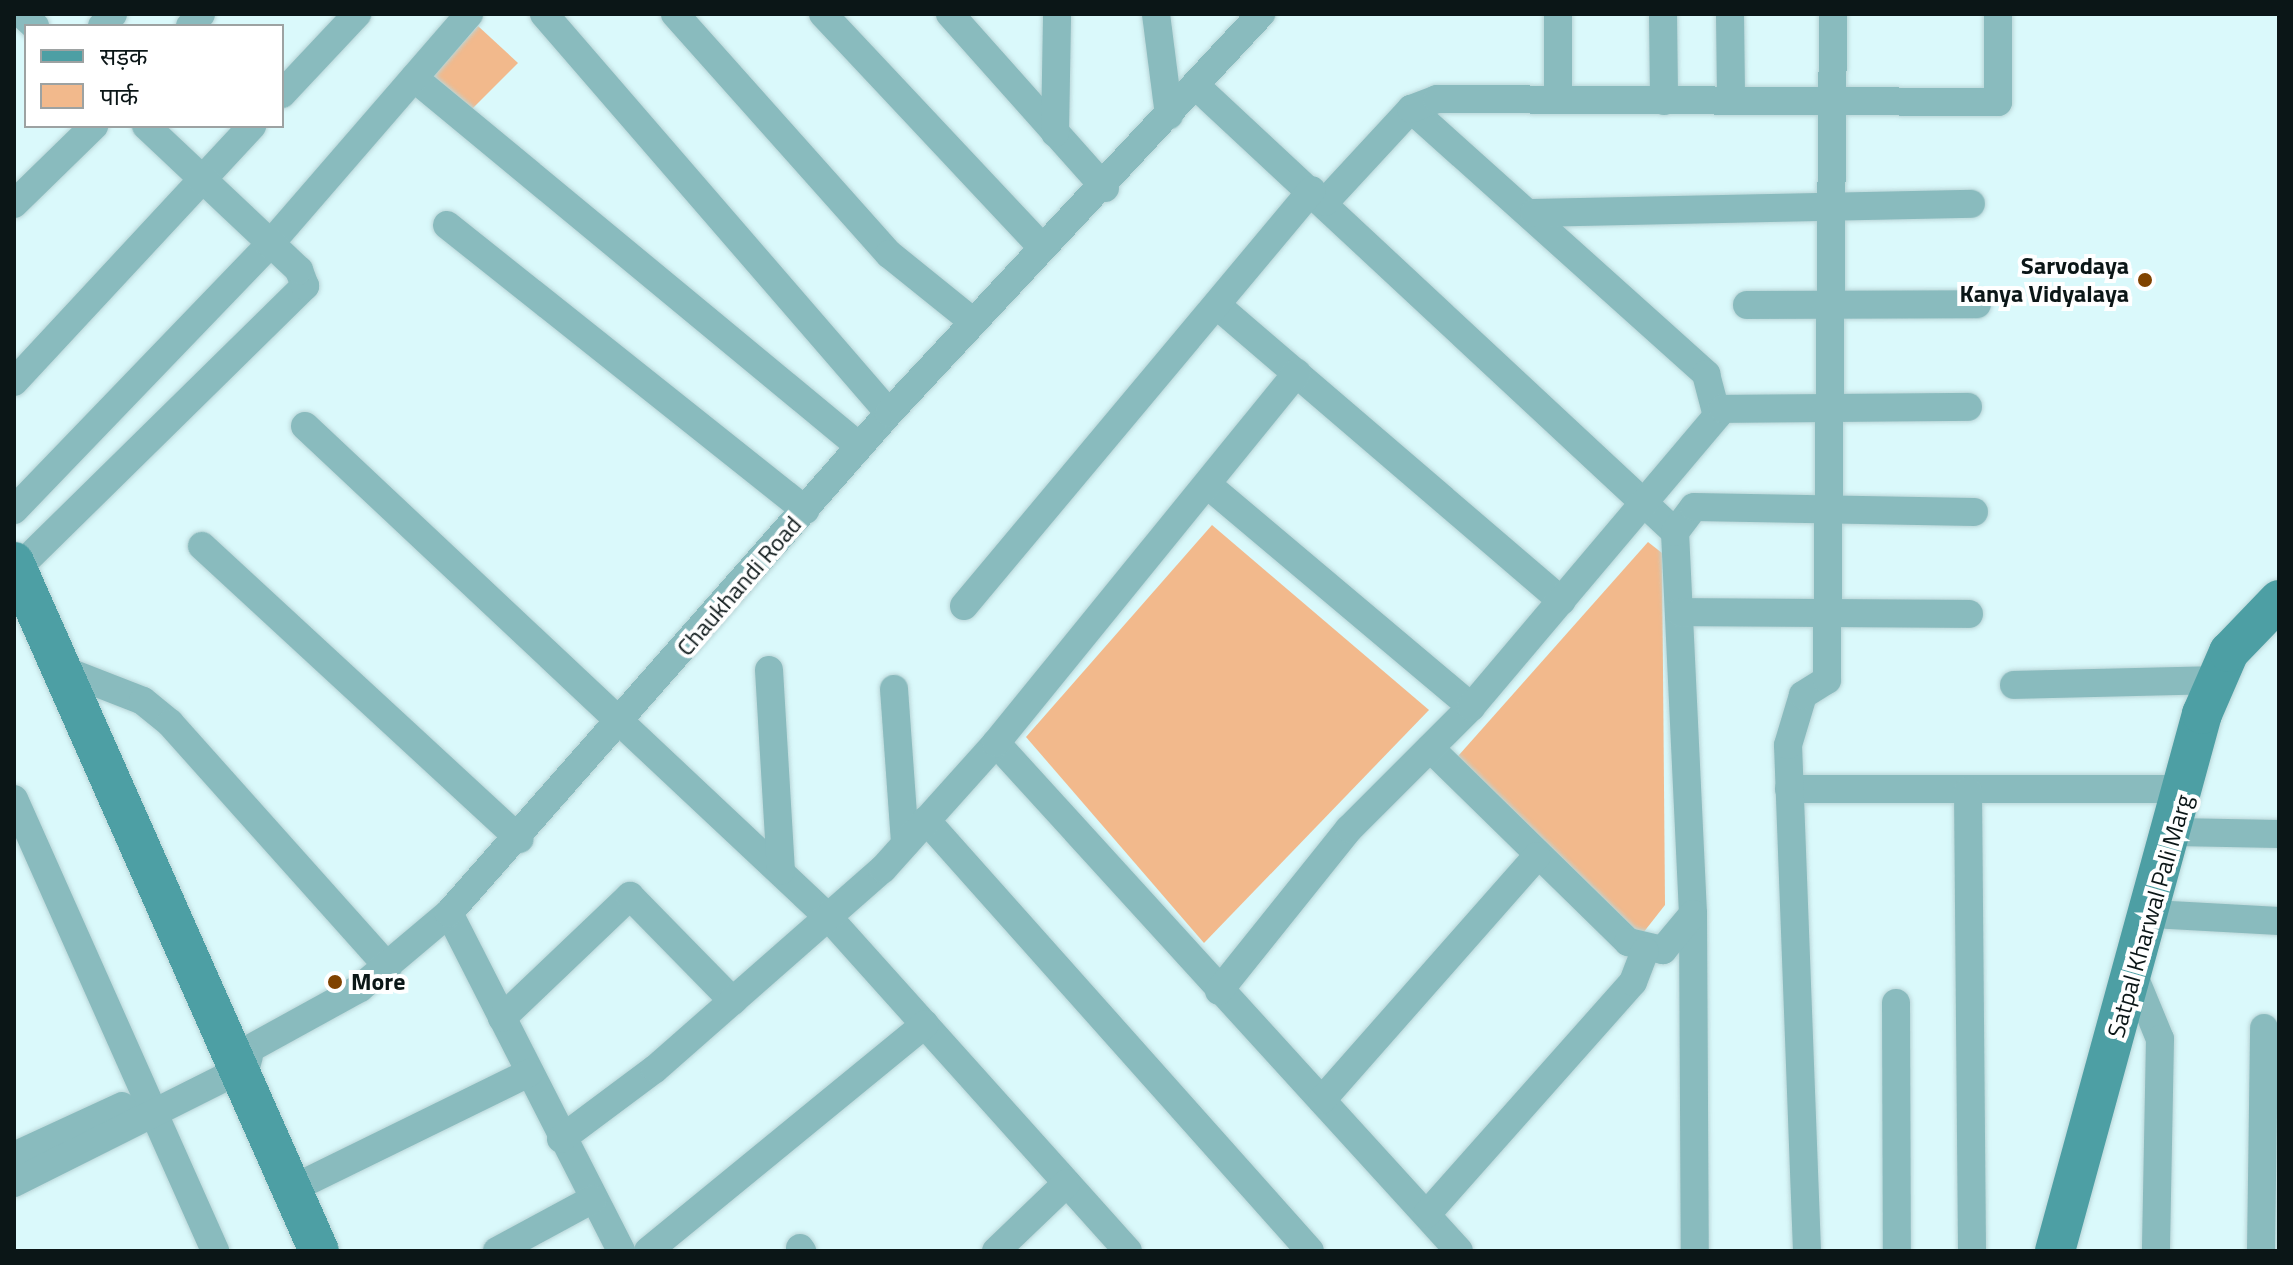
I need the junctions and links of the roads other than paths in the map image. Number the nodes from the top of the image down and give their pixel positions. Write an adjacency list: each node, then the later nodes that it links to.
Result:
1 (357, 14): 17 (street)
2 (469, 14): 15 (street)
3 (544, 14): 47 (street)
4 (675, 14): 42 (street)
5 (823, 14): 37 (street)
6 (1057, 14): 27 (street)
7 (1156, 14): 23 (street)
8 (1261, 14): 16 (street, Chaukhandi Road)
9 (1558, 14): 18 (street)
10 (1663, 14): 19 (street)
11 (1730, 14): 20 (street)
12 (1833, 14): 21 (street)
13 (1998, 14): 21 (street)
14 (952, 15): 27 (street)
15 (414, 78): 36 (street); 50 (street)
16 (1195, 85): 23 (street, Chaukhandi Road); 30 (street)
17 (284, 92)
18 (1558, 100): 19 (street); 22 (street)
19 (1664, 101): 20 (street)
20 (1731, 101): 21 (street)
21 (1831, 102): 31 (street)
22 (1411, 109): 30 (street); 34 (street)
23 (1169, 115): 29 (street, Chaukhandi Road)
24 (92, 128): 32 (street)
25 (148, 128): 28 (street)
26 (250, 128): 28 (street)
27 (1055, 133): 29 (street)
28 (202, 179): 36 (street); 44 (street)
29 (1105, 188): 37 (street, Chaukhandi Road)
30 (1318, 196): 41 (street); 52 (street)
31 (1831, 203): 33 (street); 34 (street); 38 (street)
32 (14, 204)
33 (1971, 204)
34 (1534, 213): 48 (street)
35 (447, 225): 54 (street)
36 (270, 244): 53 (street); 59 (street)
37 (1040, 245): 42 (street, Chaukhandi Road)
38 (1830, 304): 39 (street); 40 (street); 45 (street)
39 (1977, 304)
40 (1747, 305)
41 (1220, 308): 43 (street); 61 (street)
42 (972, 321): 47 (street, Chaukhandi Road)
43 (1297, 373): 51 (street); 60 (street)
44 (14, 382)
45 (1830, 405): 46 (street); 48 (street); 55 (street)
46 (1968, 407)
47 (889, 413): 50 (street, Chaukhandi Road)
48 (1717, 416): 52 (street)
49 (305, 426): 72 (street)
50 (859, 446): 54 (street, Chaukhandi Road)
51 (1209, 486): 71 (street); 73 (street)
52 (1646, 504): 57 (street); 60 (street)
53 (14, 510)
54 (805, 510): 72 (street, Chaukhandi Road)
55 (1829, 510): 56 (street); 57 (street); 62 (street)
56 (1974, 512)
57 (1675, 532): 63 (street)
58 (202, 546): 82 (street)
59 (15, 565): 66 (street)
60 (1562, 601): 71 (street)
61 (964, 606)
62 (1828, 610): 63 (street); 64 (street); 75 (street)
63 (1679, 612): 87 (street)
64 (1969, 614)
65 (2270, 618): 68 (street, Satpal Kharwal Pali Marg)
66 (56, 667): 92 (street); 100 (street)
67 (769, 670): 85 (street)
68 (2216, 680): 69 (street); 76 (street, Satpal Kharwal Pali Marg)
69 (2014, 685)
70 (894, 689): 83 (street)
71 (1471, 707): 74 (street)
72 (625, 719): 82 (street, Chaukhandi Road); 85 (street)
73 (996, 743): 79 (street); 94 (street)
74 (1430, 748): 84 (street); 94 (street)
75 (1789, 789): 77 (street); 121 (street)
76 (2185, 789): 77 (street); 80 (street, Satpal Kharwal Pali Marg)
77 (1968, 791): 123 (street)
78 (14, 799): 103 (street)
79 (926, 820): 83 (street); 118 (street)
80 (2175, 832): 81 (street); 88 (street, Satpal Kharwal Pali Marg)
81 (2279, 834)
82 (520, 839): 86 (street, Chaukhandi Road)
83 (905, 844): 89 (street)
84 (1537, 856): 91 (street); 102 (street)
85 (781, 871): 89 (street)
86 (449, 913): 92 (street, Chaukhandi Road); 97 (street)
87 (1693, 914): 91 (street); 120 (street)
88 (2152, 914): 90 (street); 93 (street, Satpal Kharwal Pali Marg)
89 (830, 919): 95 (street); 98 (street)
90 (2279, 921)
91 (1645, 951): 110 (street)
92 (388, 967): 100 (street, Chaukhandi Road)
93 (2134, 976): 124 (street, Satpal Kharwal Pali Marg); 125 (street)
94 (1219, 991): 102 (street)
95 (733, 1001): 97 (street); 104 (street)
96 (1896, 1003): 122 (street)
97 (502, 1018): 101 (street)
98 (925, 1024): 107 (street); 115 (street)
99 (2264, 1028): 126 (street)
100 (239, 1057): 103 (street, Chaukhandi Road); 108 (street)
101 (529, 1073): 104 (street); 108 (street)
102 (1322, 1100): 110 (street)
103 (147, 1104): 105 (street); 106 (street); 111 (street)
104 (561, 1139): 109 (street)
105 (14, 1156)
106 (14, 1183)
107 (1067, 1183): 116 (street); 117 (street)
108 (294, 1188): 112 (street)
109 (593, 1199): 113 (street); 114 (street)
110 (1427, 1214): 119 (street)
111 (215, 1251)
112 (319, 1251)
113 (497, 1251)
114 (621, 1251)
115 (648, 1251)
116 (996, 1251)
117 (1128, 1251)
118 (1310, 1251)
119 (1459, 1251)
120 (1695, 1251)
121 (1807, 1251)
122 (1897, 1251)
123 (1972, 1251)
124 (2055, 1251)
125 (2156, 1251)
126 (2261, 1251)

